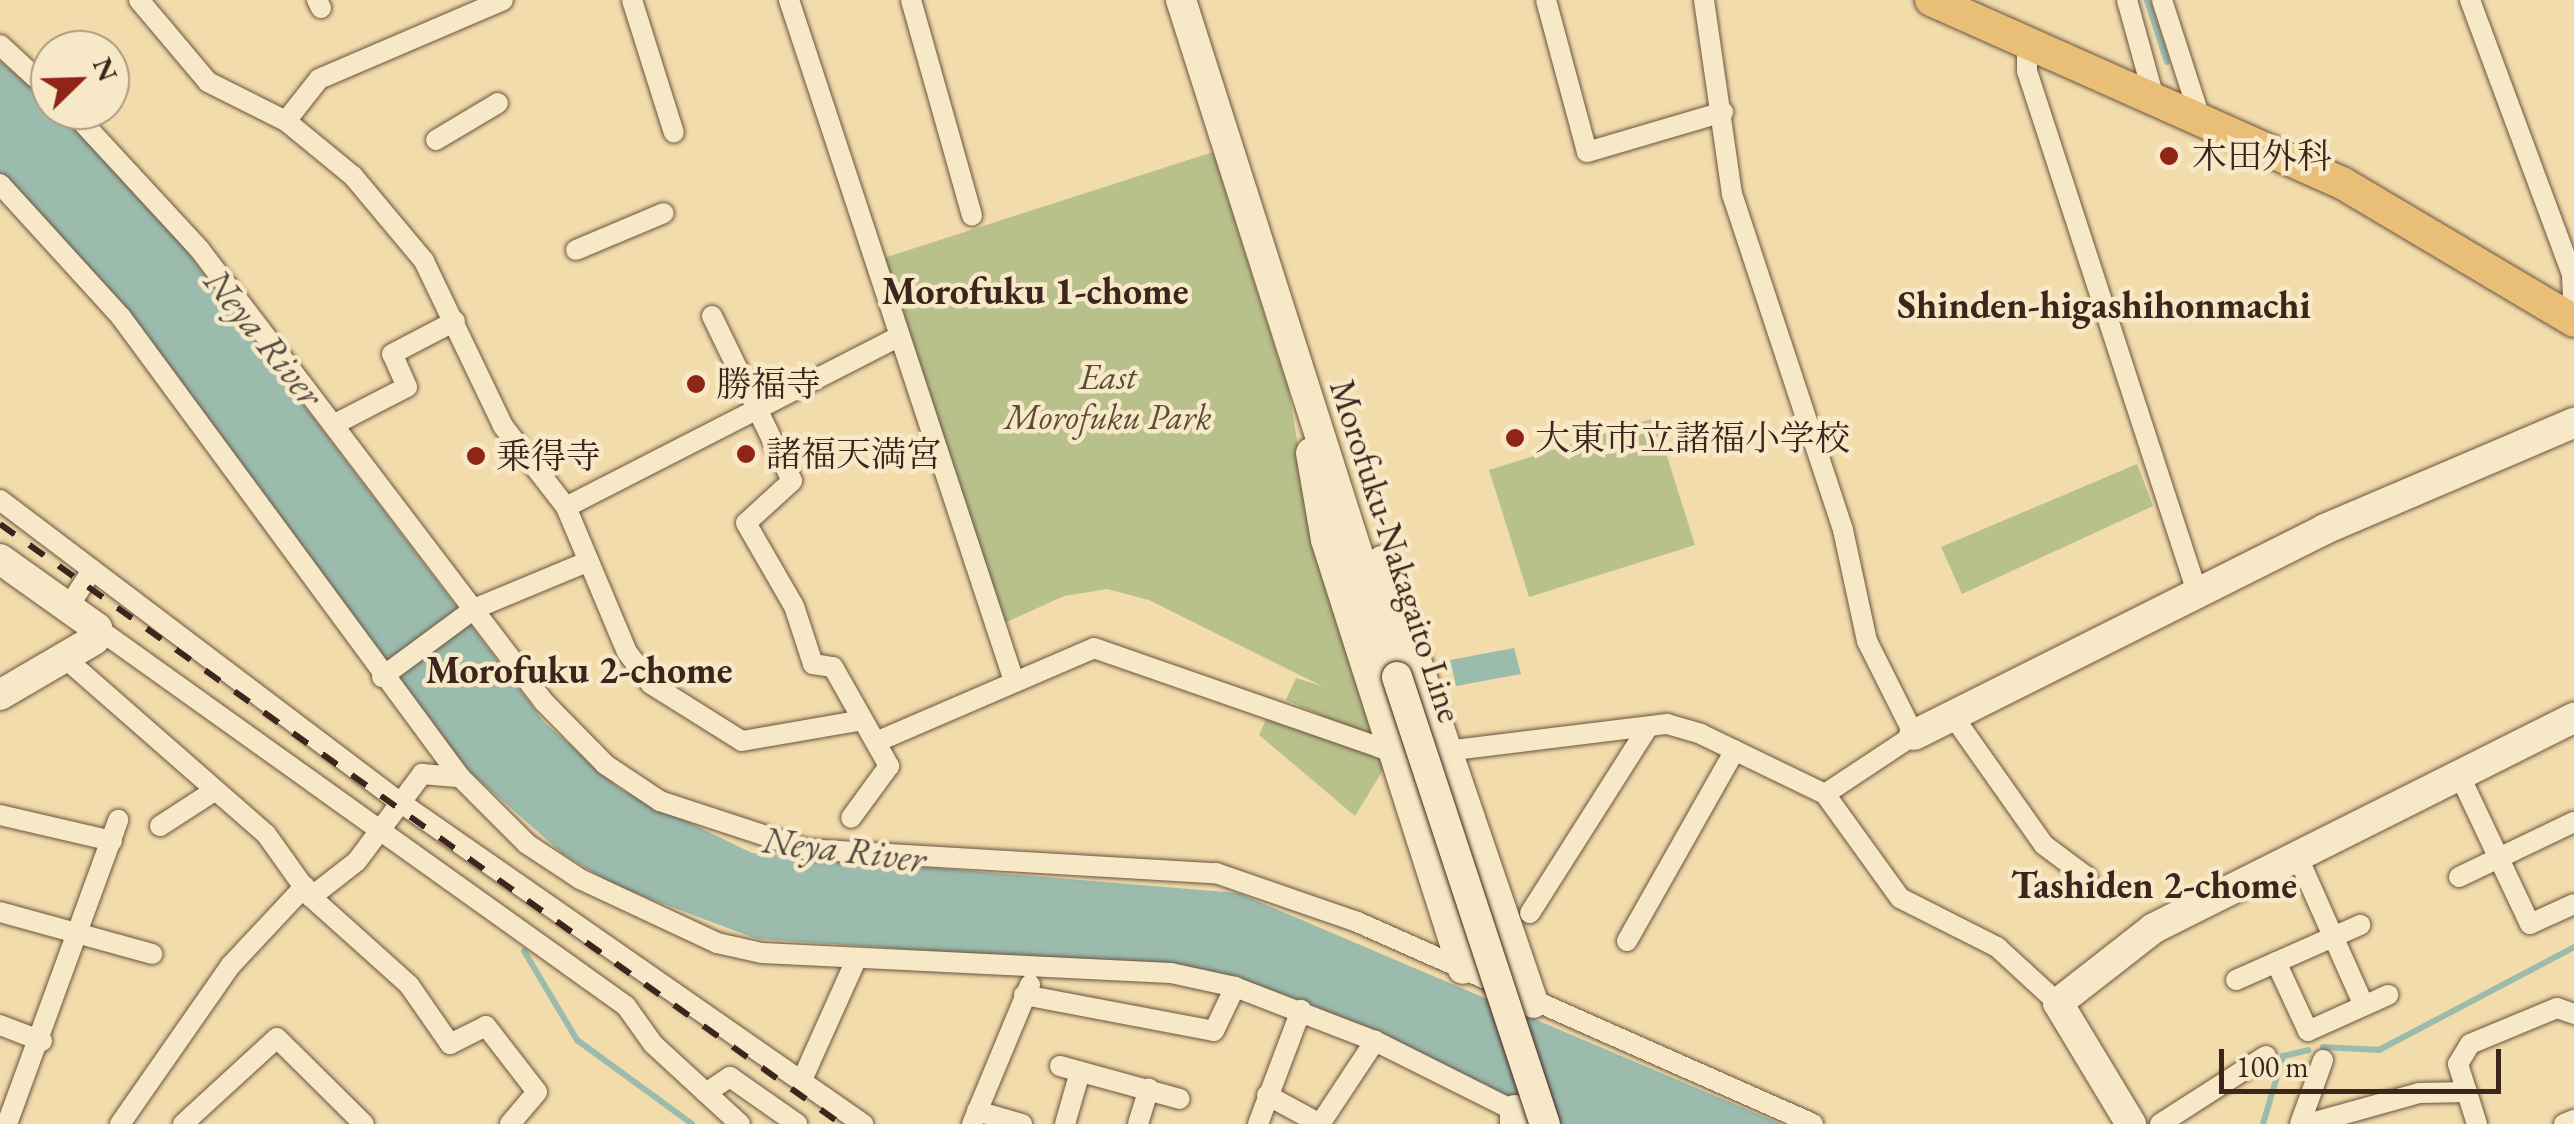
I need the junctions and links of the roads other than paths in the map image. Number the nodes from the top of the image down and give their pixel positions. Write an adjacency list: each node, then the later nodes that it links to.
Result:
1 (139, 0): 20 (street)
2 (503, 0): 20 (street)
3 (632, 0): 22 (street)
4 (789, 0): 31 (street)
5 (912, 0): 26 (street)
6 (1181, 0): 32 (street, Morofuku-Nakagaito Line)
7 (1546, 0): 18 (street)
8 (1704, 0): 18 (street)
9 (1931, 0): 13 (main road)
10 (2127, 0): 16 (street)
11 (2162, 0): 19 (street)
12 (2470, 0): 30 (street)
13 (2027, 40): 16 (main road); 41 (street)
14 (0, 45): 15 (street)
15 (30, 73)
16 (2152, 91): 19 (main road)
17 (498, 103): 23 (street)
18 (1723, 112): 53 (street)
19 (2200, 118): 30 (main road)
20 (286, 120): 29 (street)
21 (90, 130): 35 (street)
22 (674, 133)
23 (436, 140)
24 (0, 184): 46 (street)
25 (668, 210): 27 (street)
26 (972, 216)
27 (576, 250)
28 (712, 316): 33 (street)
29 (455, 321): 35 (street); 37 (street)
30 (2574, 321)
31 (900, 336): 33 (street); 47 (street)
32 (1302, 386): 55 (street); 57 (street); 123 (street, Morofuku-Nakagaito Line, bridge)
33 (758, 412): 37 (street); 51 (street)
34 (2574, 423): 41 (street)
35 (335, 424): 43 (street)
36 (0, 500): 40 (street)
37 (566, 507): 39 (street)
38 (0, 559): 42 (street)
39 (587, 562): 43 (street); 51 (street)
40 (92, 570): 42 (street); 62 (street)
41 (2198, 594): 50 (street)
42 (69, 606): 44 (street)
43 (471, 611): 46 (street); 86 (street)
44 (97, 628): 45 (street); 67 (street)
45 (66, 659): 48 (street); 60 (street)
46 (384, 675): 59 (street)
47 (1013, 678): 54 (street); 57 (street)
48 (0, 694)
49 (2574, 718): 58 (street)
50 (1955, 719): 53 (street); 70 (street)
51 (858, 721): 54 (street)
52 (1648, 727): 55 (street); 56 (street); 76 (street)
53 (1914, 735): 61 (street)
54 (876, 742): 64 (street)
55 (1445, 750): 57 (street); 91 (street)
56 (1735, 750): 61 (street); 81 (street)
57 (1394, 757): 86 (street)
58 (2459, 774): 68 (street); 69 (street)
59 (460, 777): 62 (street); 72 (street)
60 (214, 791): 66 (street); 73 (street)
61 (1824, 794): 92 (street)
62 (397, 800): 67 (street); 77 (street)
63 (0, 814): 79 (street)
64 (851, 818)
65 (2574, 822): 69 (street)
66 (160, 826)
67 (378, 828): 73 (street); 104 (street)
68 (2296, 853): 80 (street); 92 (street)
69 (2498, 860): 71 (street); 74 (street)
70 (2087, 877)
71 (2459, 877)
72 (593, 885): 77 (street); 83 (street)
73 (308, 892): 111 (street); 114 (street)
74 (2574, 904)
75 (0, 912): 79 (street)
76 (1530, 913)
77 (571, 915): 101 (street)
78 (2360, 925): 80 (street)
79 (82, 931): 82 (street); 97 (street)
80 (2334, 936): 84 (street); 93 (street)
81 (1628, 941)
82 (152, 954)
83 (856, 960): 85 (street); 101 (street)
84 (2276, 962): 87 (street); 93 (street)
85 (1042, 966): 88 (street); 89 (street)
86 (1463, 969): 91 (street)
87 (2236, 980)
88 (1235, 987): 89 (street); 94 (street)
89 (1024, 995): 107 (street)
90 (2388, 995): 93 (street)
91 (1533, 1003): 124 (street)
92 (2058, 1003): 125 (street)
93 (2364, 1006)
94 (1302, 1010): 98 (street); 105 (street)
95 (2574, 1014): 103 (street)
96 (0, 1026): 97 (street)
97 (42, 1041): 110 (street)
98 (1375, 1041): 108 (street); 122 (street)
99 (2266, 1056): 126 (street)
100 (2322, 1060): 127 (street)
101 (802, 1080): 117 (street)
102 (1149, 1088): 106 (street); 119 (street); 120 (street)
103 (2467, 1092): 127 (street); 128 (street)
104 (706, 1093): 115 (street); 116 (street)
105 (1267, 1095): 121 (street); 122 (street)
106 (1180, 1100)
107 (975, 1117): 118 (street)
108 (1522, 1119)
109 (2574, 1120): 129 (street)
110 (7, 1124)
111 (120, 1124)
112 (183, 1124): 113 (street)
113 (364, 1124)
114 (510, 1124)
115 (740, 1124)
116 (797, 1124)
117 (863, 1124)
118 (1022, 1124)
119 (1065, 1124)
120 (1138, 1124)
121 (1258, 1124)
122 (1320, 1124)
123 (1545, 1124)
124 (1813, 1124)
125 (2131, 1124)
126 (2160, 1124)
127 (2304, 1124)
128 (2477, 1124)
129 (2564, 1124)

